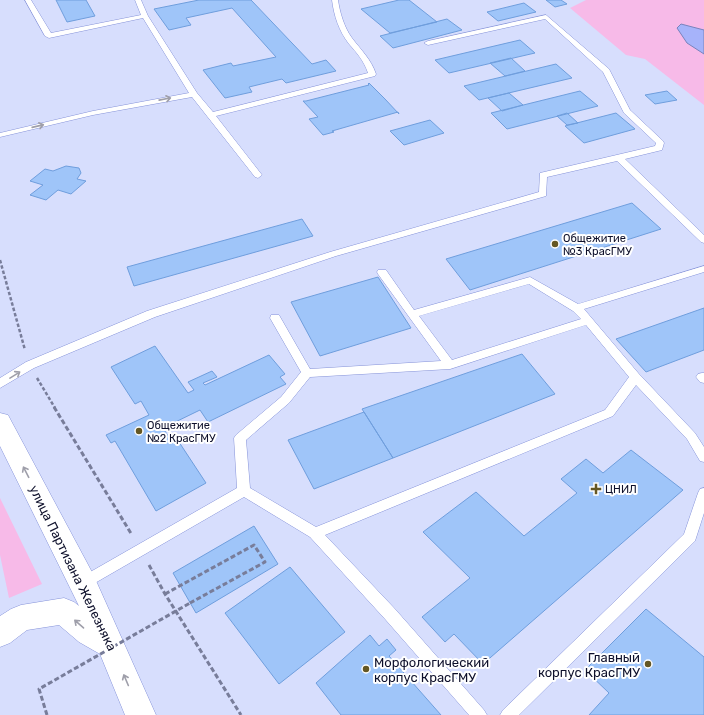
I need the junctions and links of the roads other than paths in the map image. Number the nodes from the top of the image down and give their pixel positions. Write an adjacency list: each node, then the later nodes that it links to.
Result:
1 (28, 0): 4 (lane)
2 (138, 0): 4 (lane)
3 (335, 0): 7 (lane)
4 (145, 16): 6 (lane)
5 (428, 44): 9 (lane)
6 (194, 94): 7 (lane); 8 (lane, one-way to 6)
7 (211, 115): 10 (lane)
8 (0, 135)
9 (619, 158): 11 (lane); 21 (lane, one-way to 9)
10 (258, 175)
11 (704, 240)
12 (704, 269): 14 (lane)
13 (382, 272): 15 (lane)
14 (577, 308): 15 (lane); 17 (lane)
15 (412, 314): 18 (lane)
16 (275, 318): 19 (lane)
17 (588, 321): 18 (lane); 20 (lane)
18 (450, 365): 19 (lane)
19 (307, 373): 24 (lane)
20 (635, 377): 23 (lane); 26 (lane)
21 (0, 384)
22 (0, 422): 27 (main road, улица Партизана Железняка, one-way to 22)
23 (704, 457)
24 (244, 491): 26 (lane); 27 (lane)
25 (704, 493): 32 (lane)
26 (315, 532): 31 (lane)
27 (83, 583): 29 (main road, улица Партизана Железняка)
28 (0, 632): 29 (main road, one-way to 28)
29 (111, 645): 30 (main road, улица Партизана Железняка, one-way to 29)
30 (142, 715)
31 (479, 715)
32 (508, 715)

